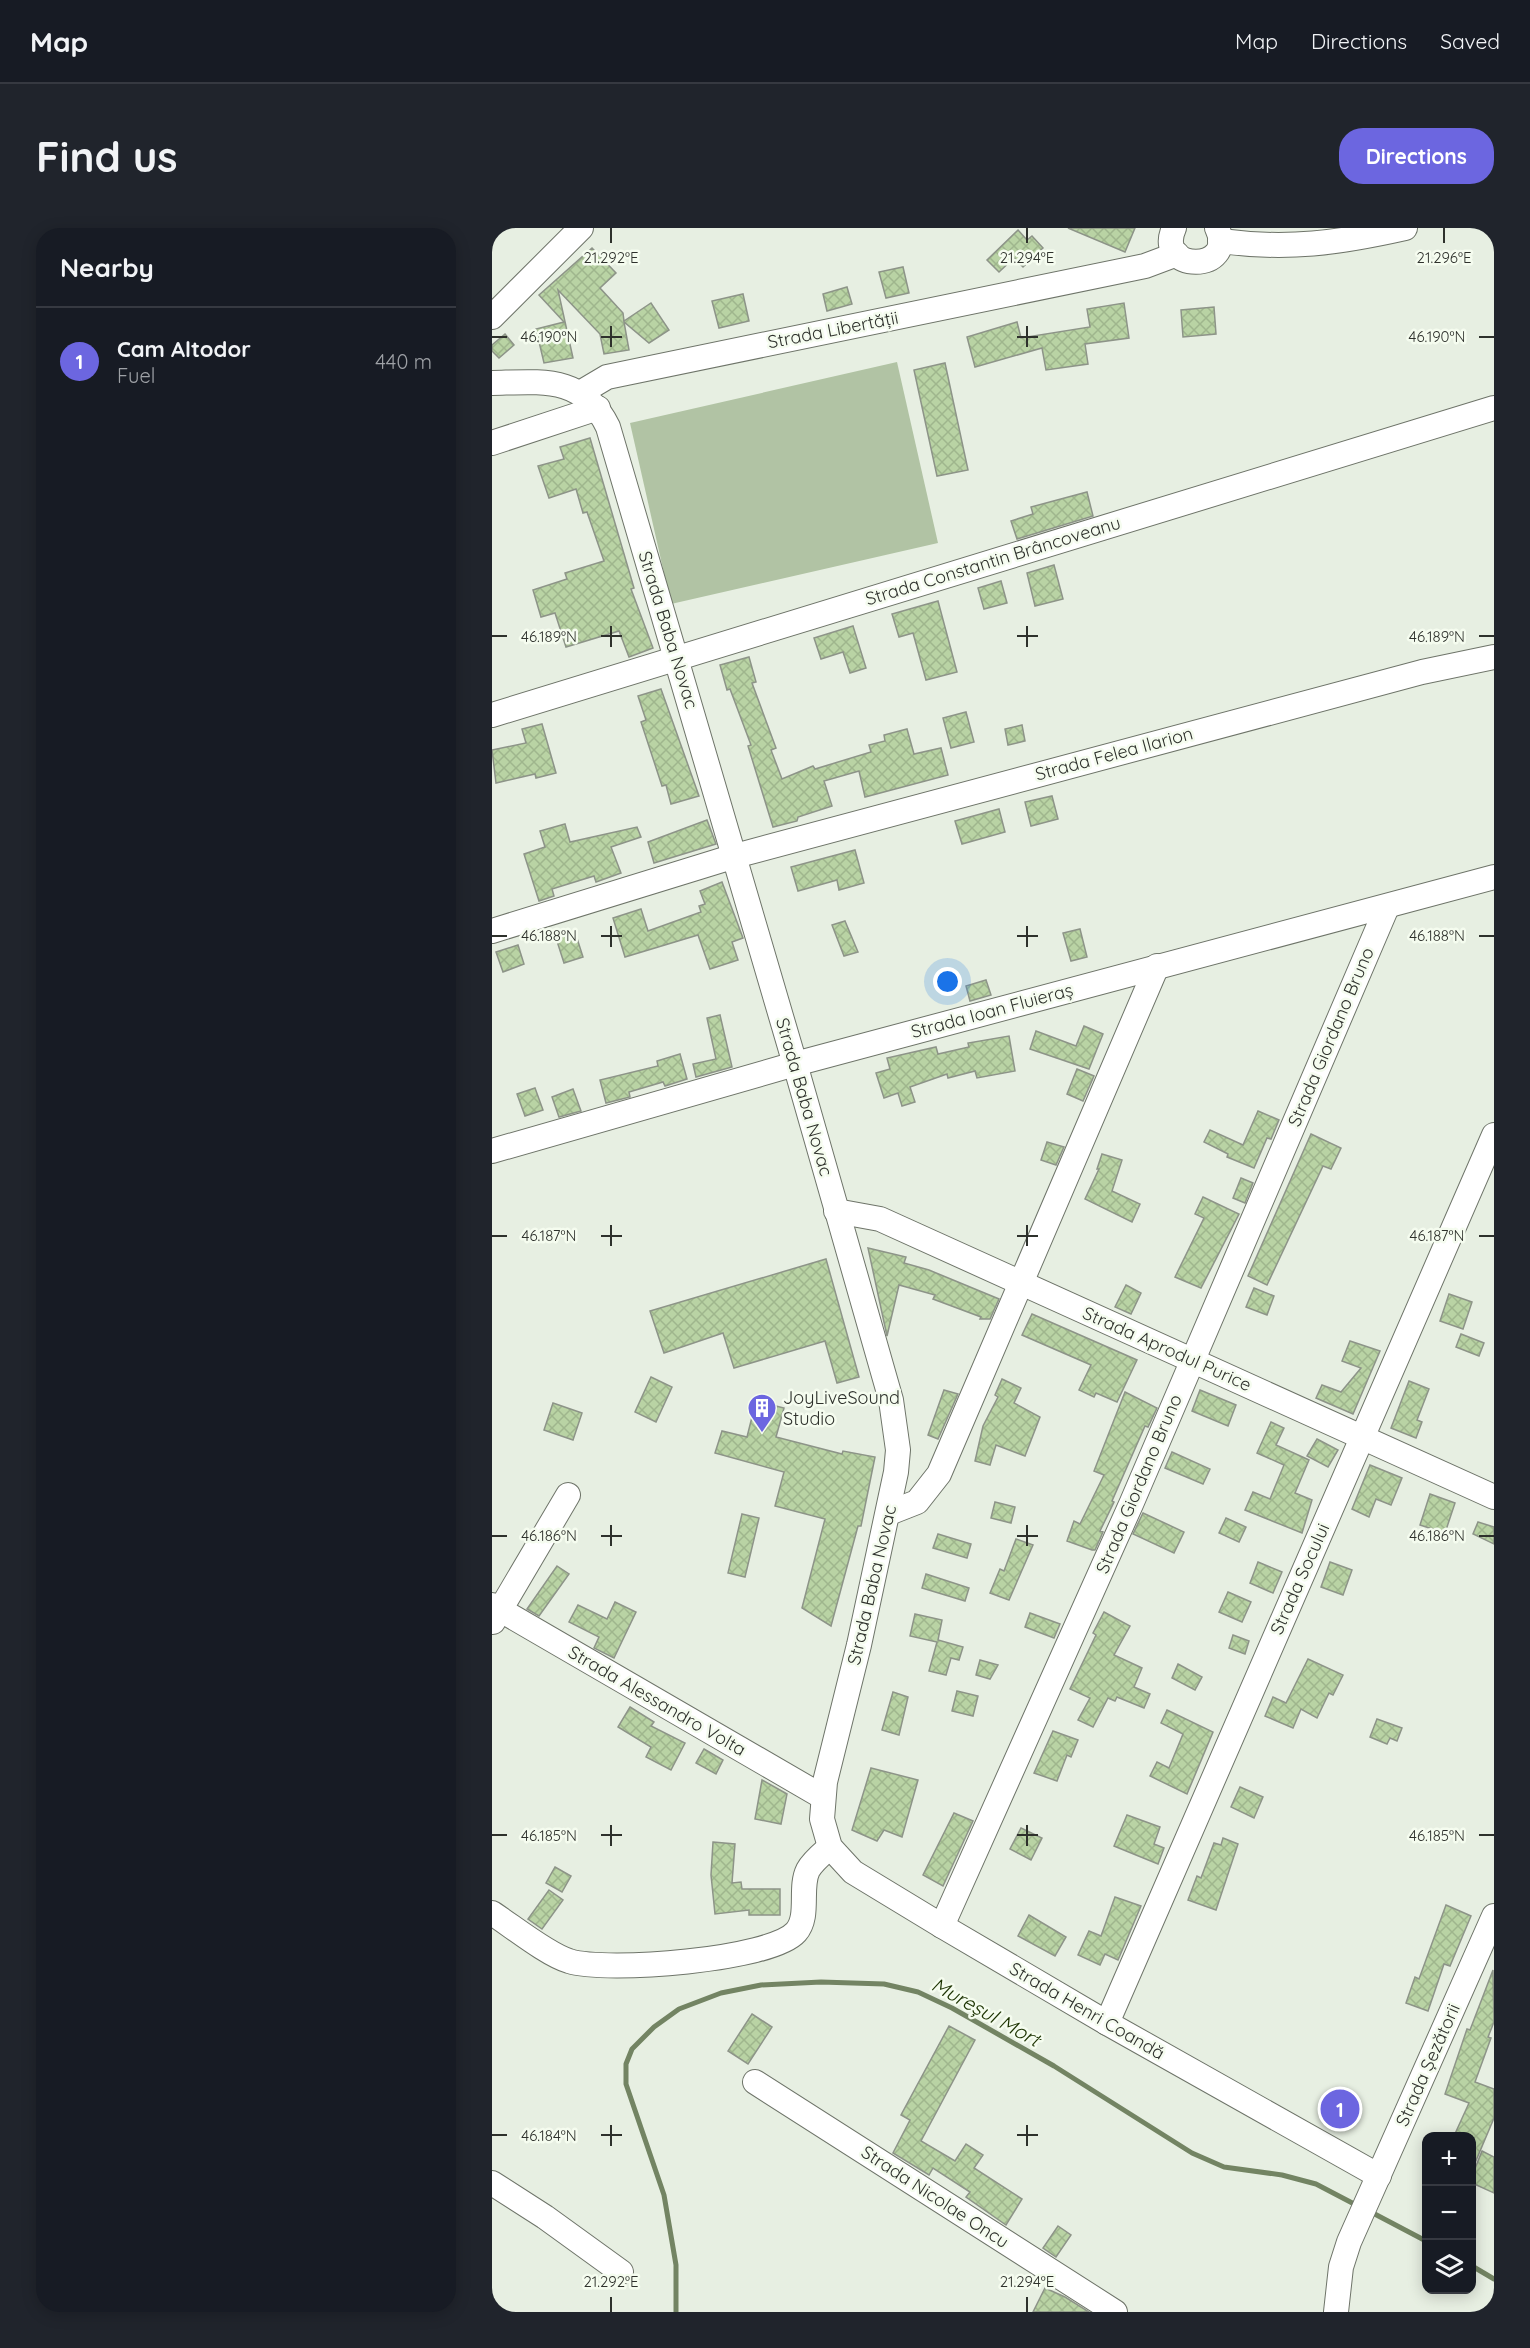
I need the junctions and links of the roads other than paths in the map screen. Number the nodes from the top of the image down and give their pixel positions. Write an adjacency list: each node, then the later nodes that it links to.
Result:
1 (581, 228): 6 (street)
2 (1174, 228): 5 (street)
3 (1405, 228): 4 (street)
4 (1219, 234): 5 (street)
5 (1177, 254): 8 (street, Strada Libertății)
6 (492, 317)
7 (492, 383): 8 (street)
8 (589, 400): 10 (street, Strada Libertății); 12 (street, Strada Baba Novac)
9 (1494, 408): 12 (street, Strada Constantin Brâncoveanu)
10 (492, 443)
11 (1494, 657): 14 (street, Strada Felea Ilarion)
12 (676, 658): 13 (street, Strada Constantin Brâncoveanu); 14 (street, Strada Baba Novac)
13 (492, 714)
14 (735, 856): 17 (street, Strada Felea Ilarion); 19 (street, Strada Baba Novac)
15 (1494, 877): 16 (street, Strada Ioan Fluieraș)
16 (1387, 907): 18 (street, Strada Ioan Fluieraș); 24 (street, Strada Giordano Bruno)
17 (492, 931)
18 (1157, 966): 19 (street, Strada Ioan Fluieraș); 23 (street)
19 (795, 1064): 21 (street, Strada Ioan Fluieraș); 22 (street, Strada Baba Novac)
20 (1494, 1135): 25 (street, Strada Socului)
21 (492, 1151)
22 (836, 1211): 23 (street, Strada Aprodul Purice); 28 (street, Strada Baba Novac)
23 (1021, 1284): 24 (street, Strada Aprodul Purice); 28 (street)
24 (1192, 1361): 25 (street, Strada Aprodul Purice); 34 (street, Strada Giordano Bruno)
25 (1362, 1437): 27 (street, Strada Aprodul Purice); 35 (street, Strada Socului)
26 (568, 1495): 29 (street)
27 (1494, 1497)
28 (889, 1513): 30 (street, Strada Baba Novac)
29 (495, 1613): 30 (street, Strada Alessandro Volta)
30 (823, 1808): 31 (street, Strada Henri Coandă)
31 (830, 1847): 32 (street); 34 (street, Strada Henri Coandă)
32 (492, 1913)
33 (1494, 1916): 37 (street, Strada Șezătorii)
34 (942, 1926): 35 (street, Strada Henri Coandă)
35 (1107, 2024): 37 (street, Strada Henri Coandă)
36 (755, 2082): 40 (street, Strada Nicolae Oncu)
37 (1379, 2176): 41 (street, Strada Șezătorii)
38 (492, 2183): 39 (street)
39 (621, 2272)
40 (1115, 2312)
41 (1336, 2312)

